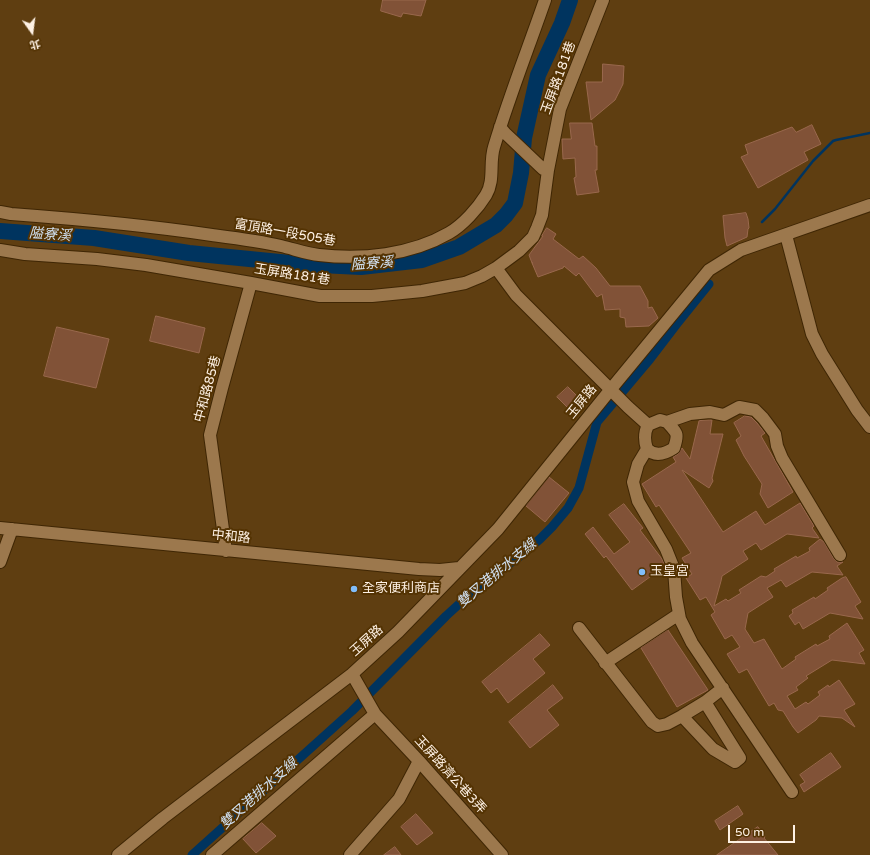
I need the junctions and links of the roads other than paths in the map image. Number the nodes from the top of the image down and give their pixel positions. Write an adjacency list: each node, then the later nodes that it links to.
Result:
1 (545, 0): 3 (street, 富頂路一段505巷)
2 (603, 0): 4 (street, 玉屏路181巷)
3 (503, 130): 4 (street); 6 (street, 富頂路一段505巷)
4 (546, 169): 9 (street, 玉屏路181巷)
5 (870, 205): 7 (street, 玉屏路)
6 (0, 212)
7 (786, 235): 11 (street, 玉屏路); 14 (street)
8 (0, 250): 10 (street, 玉屏路181巷)
9 (496, 268): 10 (street, 玉屏路181巷); 11 (street)
10 (251, 283): 17 (street, 中和路85巷)
11 (611, 389): 13 (street); 20 (street, 玉屏路)
12 (668, 422): 13 (street); 15 (street); 18 (street)
13 (648, 425): 15 (street)
14 (870, 427)
15 (646, 449): 21 (street)
16 (6, 529): 17 (street, 中和路); 19 (street)
17 (226, 551): 20 (street, 中和路)
18 (840, 555)
19 (0, 562)
20 (459, 568): 24 (street, 玉屏路)
21 (679, 614): 23 (street); 25 (street)
22 (579, 628): 23 (street)
23 (605, 663): 28 (street)
24 (352, 674): 27 (street, 玉屏路); 31 (street, 玉屏路)
25 (723, 688): 26 (street); 30 (street)
26 (705, 702): 28 (street); 28 (street)
27 (375, 714): 29 (street, 玉屏路濟公巷3弄); 32 (street)
28 (682, 716)
29 (419, 761): 33 (street); 34 (street, 玉屏路濟公巷3弄)
30 (792, 792)
31 (118, 855)
32 (212, 855)
33 (350, 855)
34 (502, 855)

